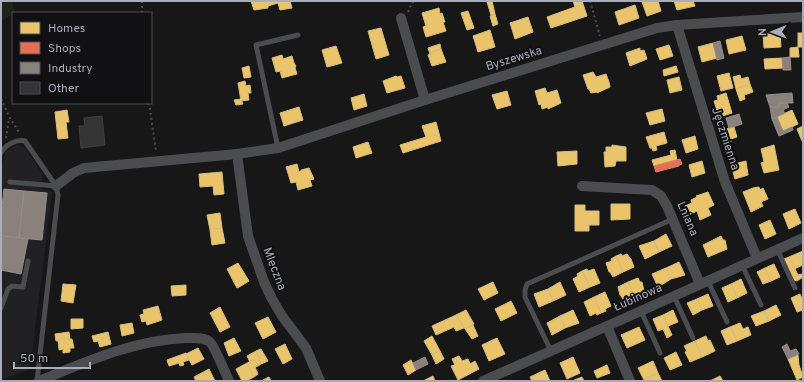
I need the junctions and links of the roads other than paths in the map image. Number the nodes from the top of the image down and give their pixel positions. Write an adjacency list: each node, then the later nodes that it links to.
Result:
1 (803, 17): 3 (street, Byszewska)
2 (401, 18): 5 (street)
3 (677, 25): 5 (street, Byszewska); 15 (street, Jęczmienna)
4 (298, 35): 6 (lane)
5 (426, 100): 6 (street, Byszewska)
6 (278, 148): 8 (street, Byszewska)
7 (1, 153): 10 (lane)
8 (237, 154): 10 (street, Byszewska); 31 (street, Mleczna)
9 (10, 182): 10 (lane)
10 (56, 186): 29 (lane)
11 (582, 186): 12 (street, Lniana)
12 (673, 218): 18 (street, Lniana); 27 (lane)
13 (803, 238): 14 (street, Łubinowa)
14 (777, 249): 15 (street, Łubinowa); 19 (lane)
15 (757, 258): 17 (street, Łubinowa)
16 (28, 261): 22 (lane)
17 (742, 265): 18 (street, Łubinowa); 21 (lane)
18 (704, 282): 20 (street, Łubinowa); 24 (lane)
19 (795, 288)
20 (674, 296): 23 (street, Łubinowa); 26 (lane)
21 (761, 305)
22 (1, 308)
23 (641, 311): 25 (street, Łubinowa); 28 (lane)
24 (727, 322)
25 (607, 326): 27 (street, Łubinowa); 33 (street)
26 (693, 338)
27 (551, 351): 32 (street, Łubinowa)
28 (660, 353)
29 (38, 381): 30 (street)
30 (229, 381)
31 (320, 381)
32 (483, 381)
33 (630, 381)

